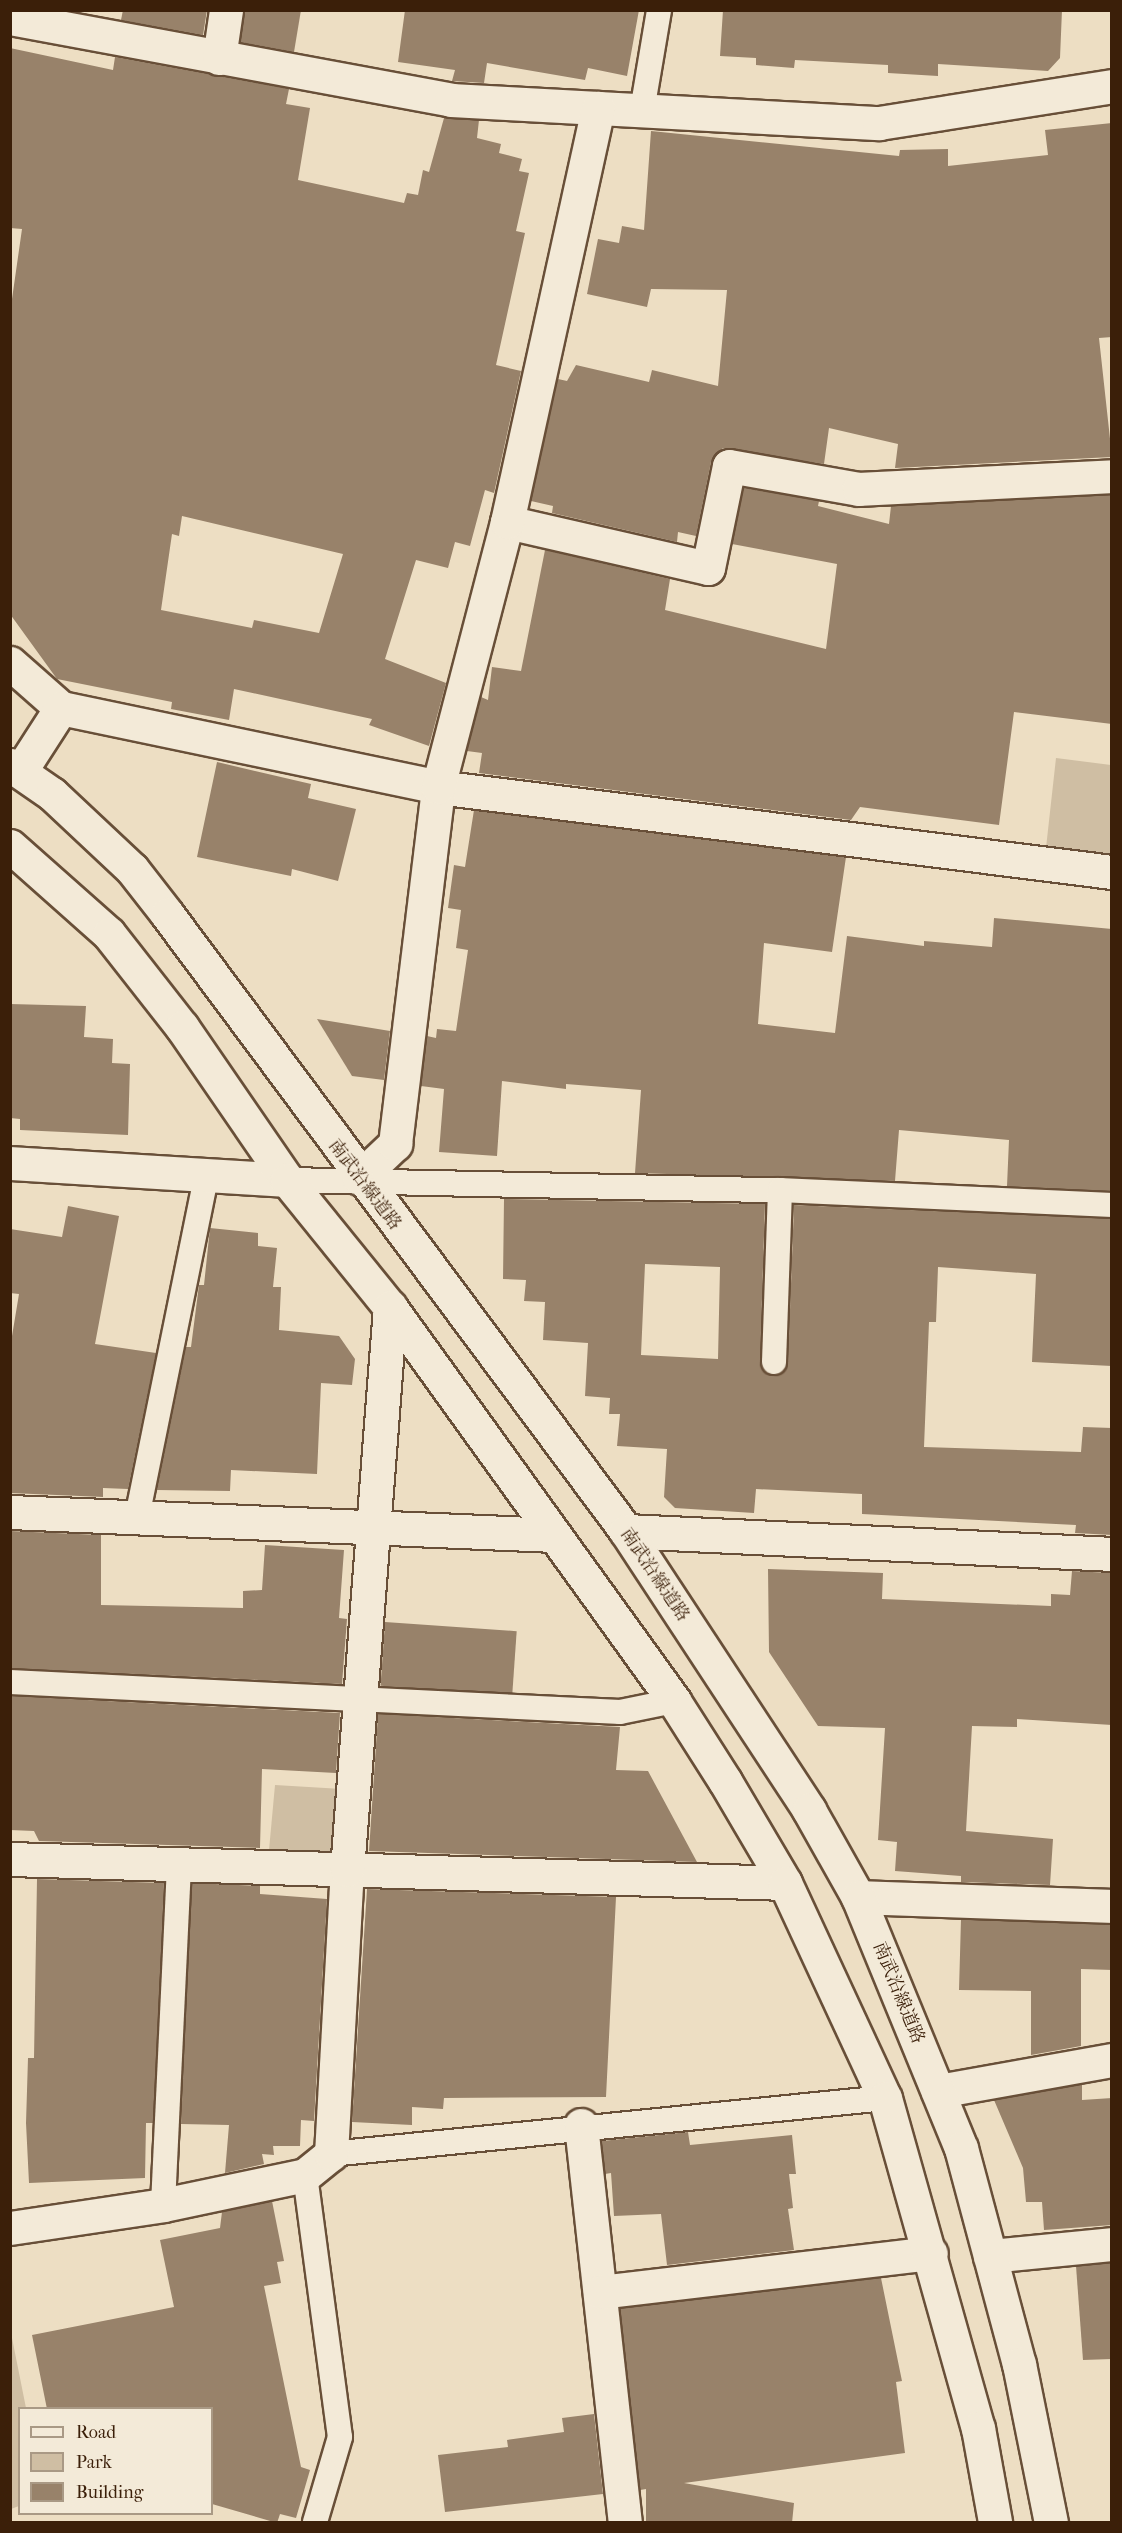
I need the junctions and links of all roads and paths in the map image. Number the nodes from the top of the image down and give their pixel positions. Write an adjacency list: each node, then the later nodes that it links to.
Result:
1 (226, 10): 5 (street)
2 (659, 10): 8 (lane)
3 (10, 18): 4 (street)
4 (104, 23): 5 (street)
5 (219, 58): 7 (street)
6 (1112, 86): 8 (street)
7 (598, 108): 8 (street); 10 (street)
8 (642, 111)
9 (1112, 476): 10 (street)
10 (507, 522): 14 (street)
11 (10, 663): 12 (street)
12 (61, 708): 13 (street); 14 (street)
13 (16, 767): 19 (street, 南武沿線道路)
14 (438, 787): 16 (street); 19 (street)
15 (10, 846): 20 (street)
16 (1112, 872)
17 (10, 1163): 18 (street)
18 (206, 1177): 20 (street); 26 (lane)
19 (359, 1179): 20 (lane); 21 (lane); 28 (street, 南武沿線道路)
20 (287, 1180): 23 (street)
21 (780, 1190): 22 (lane); 24 (lane)
22 (1112, 1205)
23 (390, 1307): 27 (street); 29 (street)
24 (774, 1362)
25 (10, 1512): 26 (street)
26 (137, 1517): 27 (street)
27 (375, 1528): 29 (street); 32 (street)
28 (626, 1531): 30 (street); 38 (street, 南武沿線道路)
29 (554, 1535): 33 (street)
30 (1112, 1554)
31 (10, 1682): 32 (lane)
32 (363, 1700): 33 (lane); 36 (street)
33 (674, 1701): 37 (street)
34 (10, 1859): 35 (street)
35 (179, 1864): 36 (street); 46 (lane)
36 (346, 1870): 37 (street); 44 (street)
37 (785, 1883): 42 (street)
38 (858, 1897): 39 (street); 41 (street, 南武沿線道路)
39 (1112, 1906)
40 (1112, 2060): 41 (street)
41 (938, 2091): 50 (street, 南武沿線道路)
42 (885, 2098): 43 (lane); 49 (street)
43 (581, 2126): 44 (lane); 51 (street)
44 (332, 2154): 45 (street)
45 (305, 2175): 46 (street); 52 (lane)
46 (163, 2205): 47 (street)
47 (10, 2228)
48 (1112, 2244): 50 (street)
49 (931, 2253): 51 (street); 54 (street)
50 (990, 2256): 55 (street, 南武沿線道路)
51 (600, 2292): 53 (street)
52 (315, 2523)
53 (625, 2523)
54 (995, 2523)
55 (1051, 2523)

